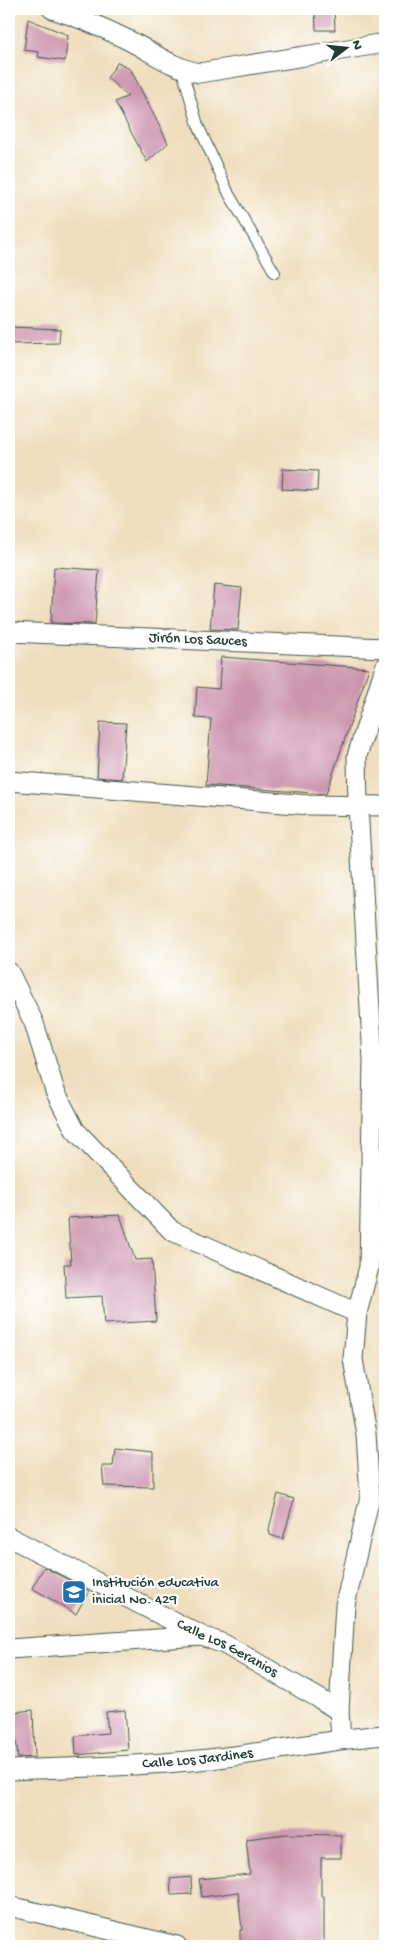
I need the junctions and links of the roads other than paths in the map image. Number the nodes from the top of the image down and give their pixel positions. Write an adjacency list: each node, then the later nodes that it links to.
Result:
1 (52, 9): 2 (street)
2 (68, 12): 4 (street)
3 (385, 42): 4 (street)
4 (182, 70): 5 (lane)
5 (275, 273)
6 (9, 632): 7 (street, Jirón Los Sauces)
7 (385, 648)
8 (385, 667): 10 (street)
9 (9, 781): 10 (street)
10 (358, 806): 11 (street); 13 (street)
11 (385, 806)
12 (9, 972): 13 (street)
13 (357, 1313): 17 (street)
14 (9, 1537): 15 (street, Calle Los Geranios)
15 (202, 1636): 16 (street); 17 (street, Calle Los Geranios)
16 (9, 1648)
17 (338, 1711): 19 (street)
18 (385, 1735): 19 (street, Calle Los Jardines)
19 (341, 1738): 20 (street, Calle Los Jardines)
20 (9, 1770)
21 (9, 1906): 22 (street)
22 (177, 1946)

